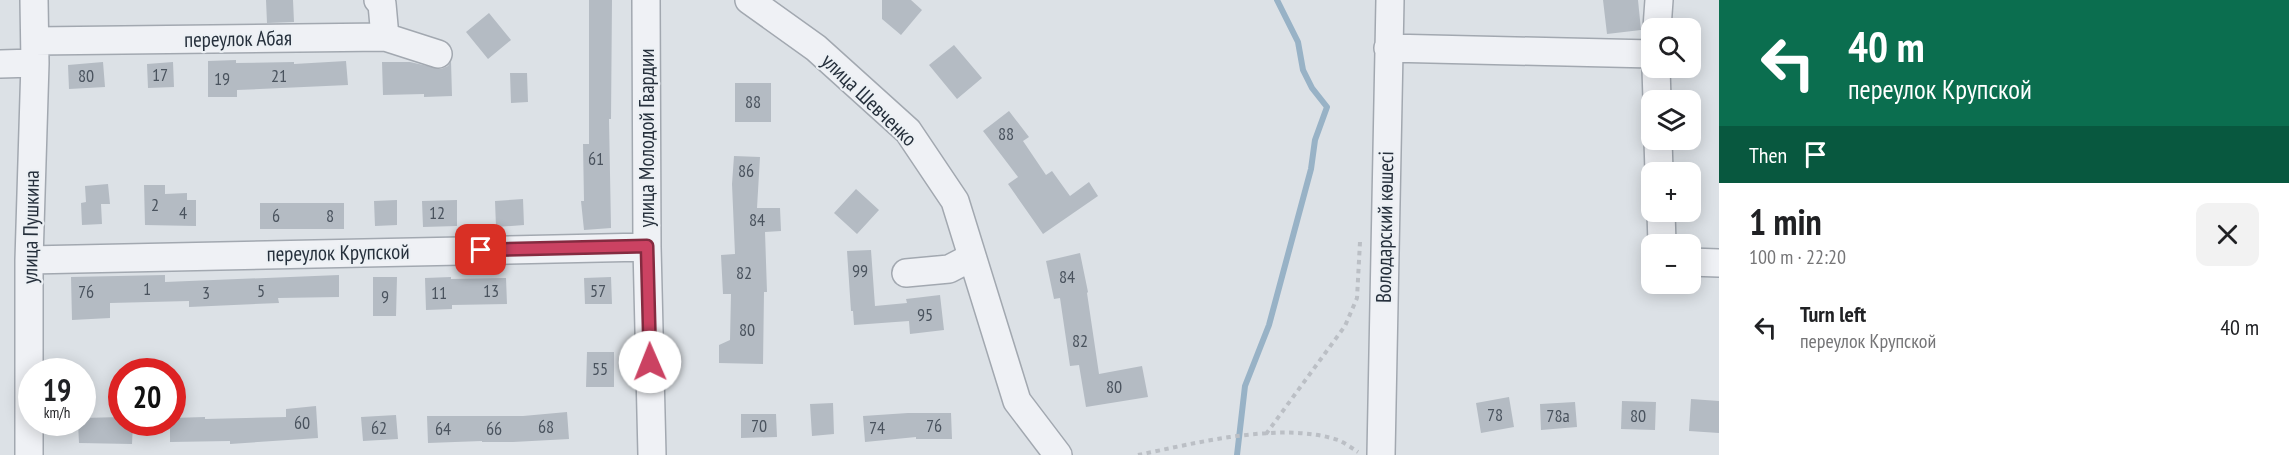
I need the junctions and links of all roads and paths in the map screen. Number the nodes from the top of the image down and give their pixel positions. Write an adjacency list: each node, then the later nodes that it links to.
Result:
1 (34, 0): 10 (street, улица Пушкина)
2 (378, 0): 8 (street)
3 (646, 0): 15 (street, улица Молодой Гвардии)
4 (749, 0): 16 (street, улица Шевченко)
5 (1390, 0): 9 (street, Володарский көшесі)
6 (1659, 0): 7 (street)
7 (1658, 18)
8 (385, 37): 10 (street, переулок Абая); 11 (street, переулок Абая)
9 (1388, 48): 12 (street); 27 (street, Володарский көшесі)
10 (35, 52): 13 (street, переулок Абая); 17 (street, улица Пушкина)
11 (438, 54)
12 (1641, 54)
13 (0, 64)
14 (1360, 242): 21 (path)
15 (647, 246): 17 (street, переулок Крупской); 23 (street, улица Молодой Гвардии)
16 (972, 257): 20 (street); 24 (street, улица Шевченко)
17 (29, 260): 22 (street, улица Пушкина)
18 (1701, 262): 19 (street)
19 (1719, 263)
20 (906, 273)
21 (1266, 434): 25 (path); 26 (path)
22 (29, 455)
23 (652, 455)
24 (1058, 455)
25 (1138, 455)
26 (1364, 455)
27 (1381, 455)

